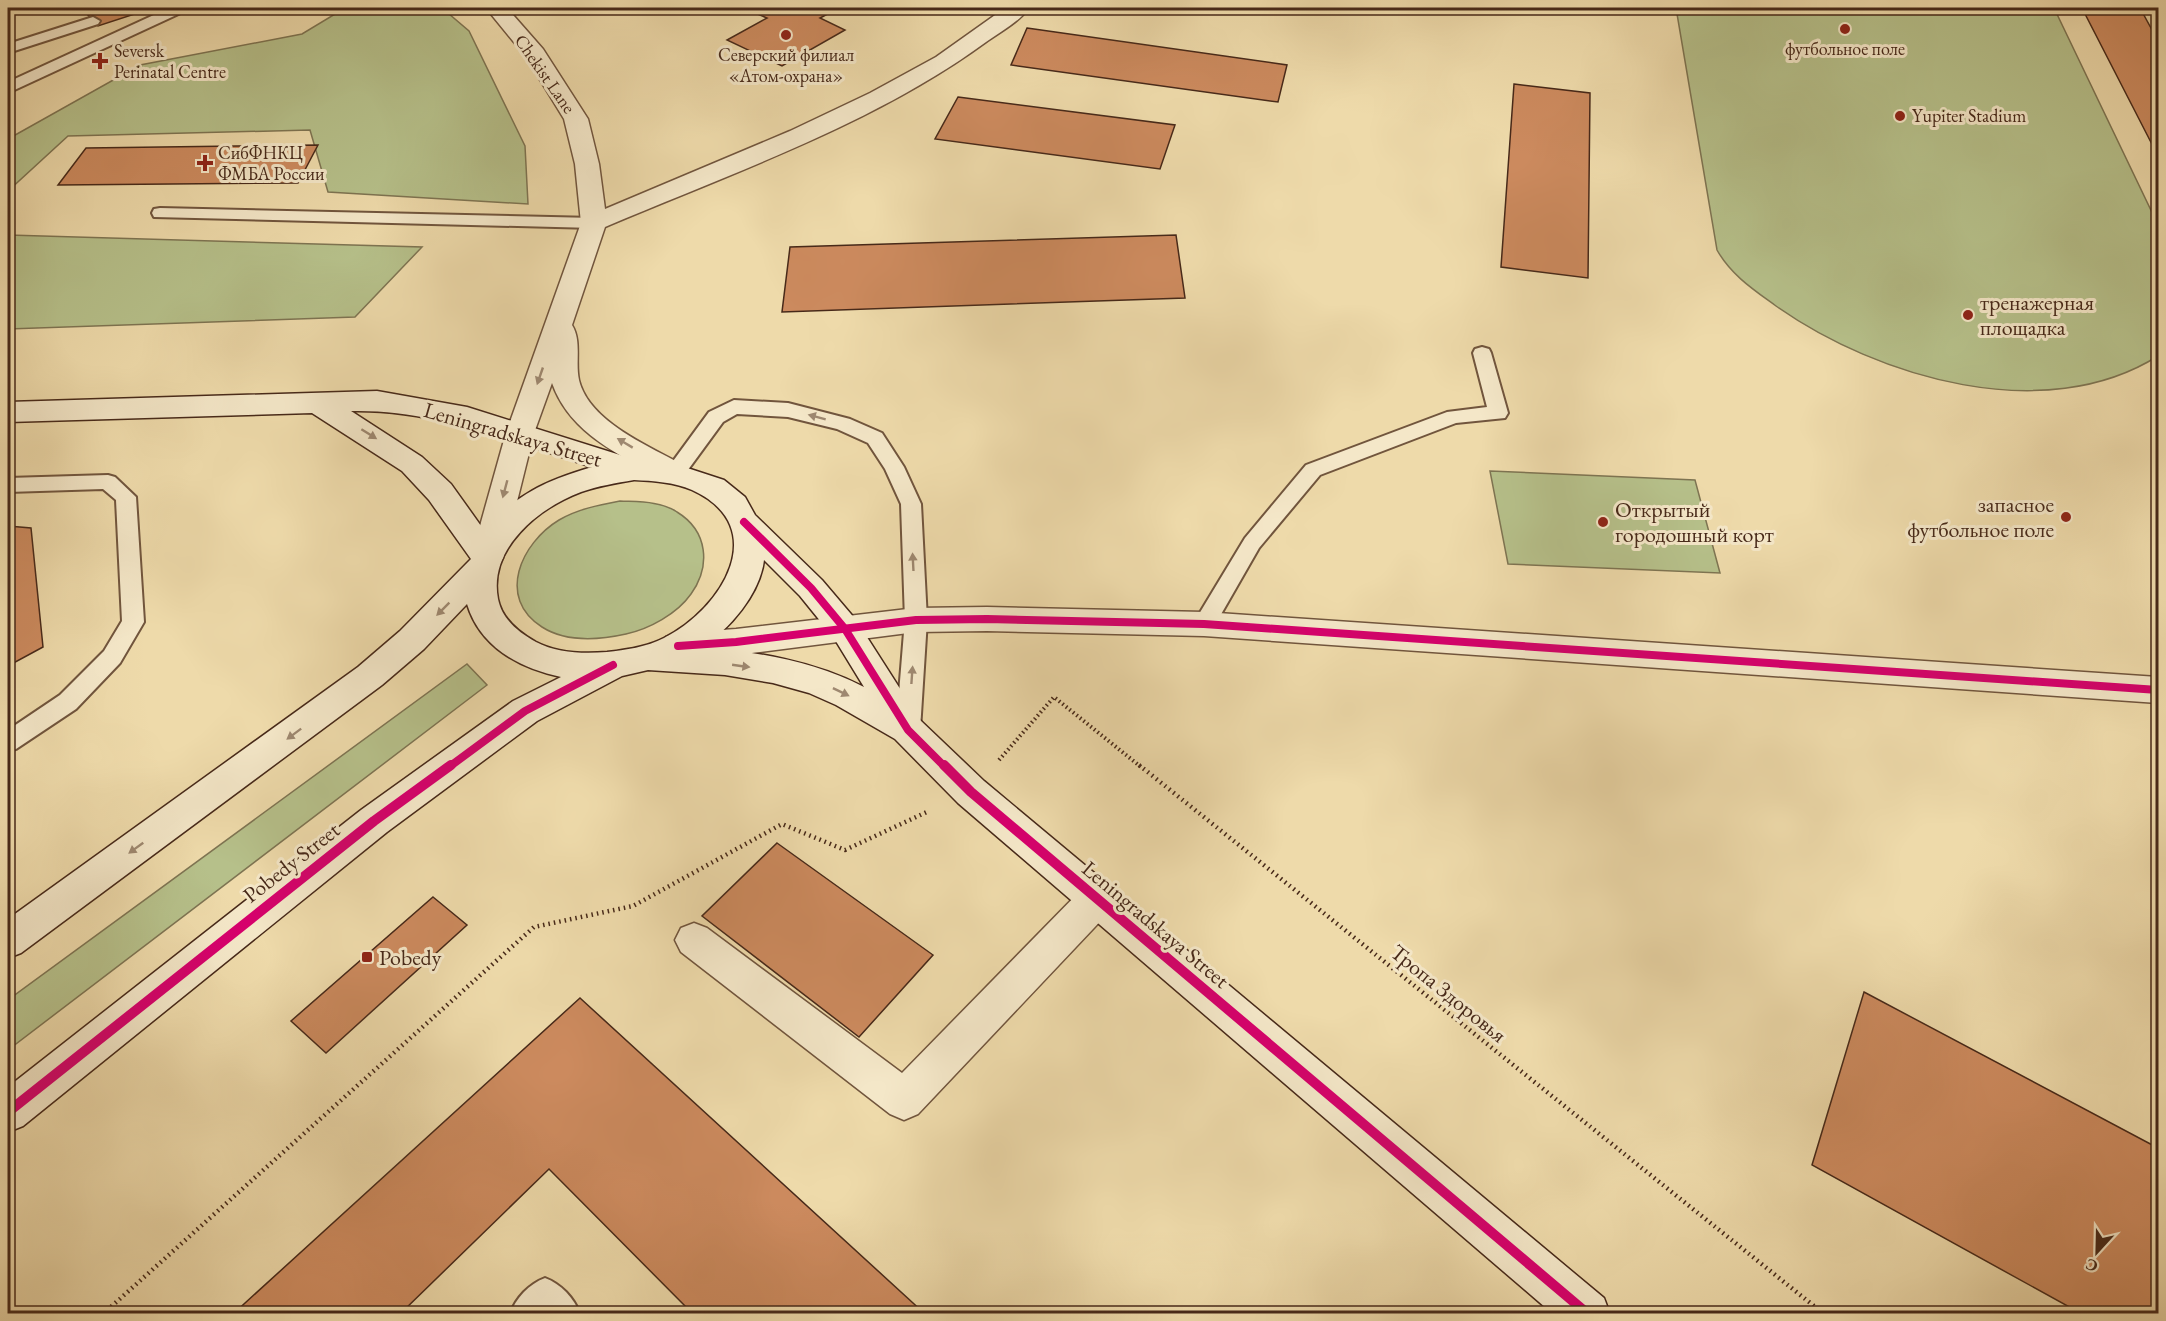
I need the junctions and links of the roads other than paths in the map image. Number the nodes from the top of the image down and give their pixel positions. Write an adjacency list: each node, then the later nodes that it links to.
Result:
1 (180, 8): 6 (lane)
2 (496, 8): 8 (street, Chekist Lane)
3 (1018, 8): 8 (street)
4 (93, 21): 5 (lane)
5 (8, 49)
6 (8, 88)
7 (160, 213): 8 (lane)
8 (594, 223): 9 (street, Chekist Lane)
9 (559, 320): 13 (street, Chekist Lane, one-way to 13); 15 (street, one-way to 9)
10 (1482, 353): 20 (lane)
11 (319, 404): 12 (street, Leningradskaya Street); 13 (street, Leningradskaya Street); 18 (street, one-way to 18)
12 (8, 412)
13 (520, 433): 14 (street, Leningradskaya Street); 18 (street, Chekist Lane, one-way to 18)
14 (634, 470): 15 (street); 18 (street)
15 (675, 473): 17 (street, Leningradskaya Street); 19 (lane, one-way to 15)
16 (8, 485): 26 (lane)
17 (744, 522): 21 (street, Leningradskaya Street); 22 (street)
18 (486, 563): 23 (street, Chekist Lane); 29 (street, one-way to 29)
19 (916, 620): 20 (street); 21 (street); 25 (lane, one-way to 19)
20 (1204, 624): 24 (street)
21 (845, 629): 22 (street); 25 (street, Leningradskaya Street)
22 (678, 646): 23 (street)
23 (627, 662): 25 (street, Leningradskaya Street, one-way to 25); 30 (street, Pobedy Street)
24 (2158, 690)
25 (908, 730): 27 (street, Leningradskaya Street)
26 (8, 742)
27 (1097, 899): 28 (street); 33 (street, Leningradskaya Street)
28 (694, 940)
29 (8, 941)
30 (8, 1112)
31 (525, 1314): 32 (lane)
32 (565, 1314)
33 (1588, 1314)

